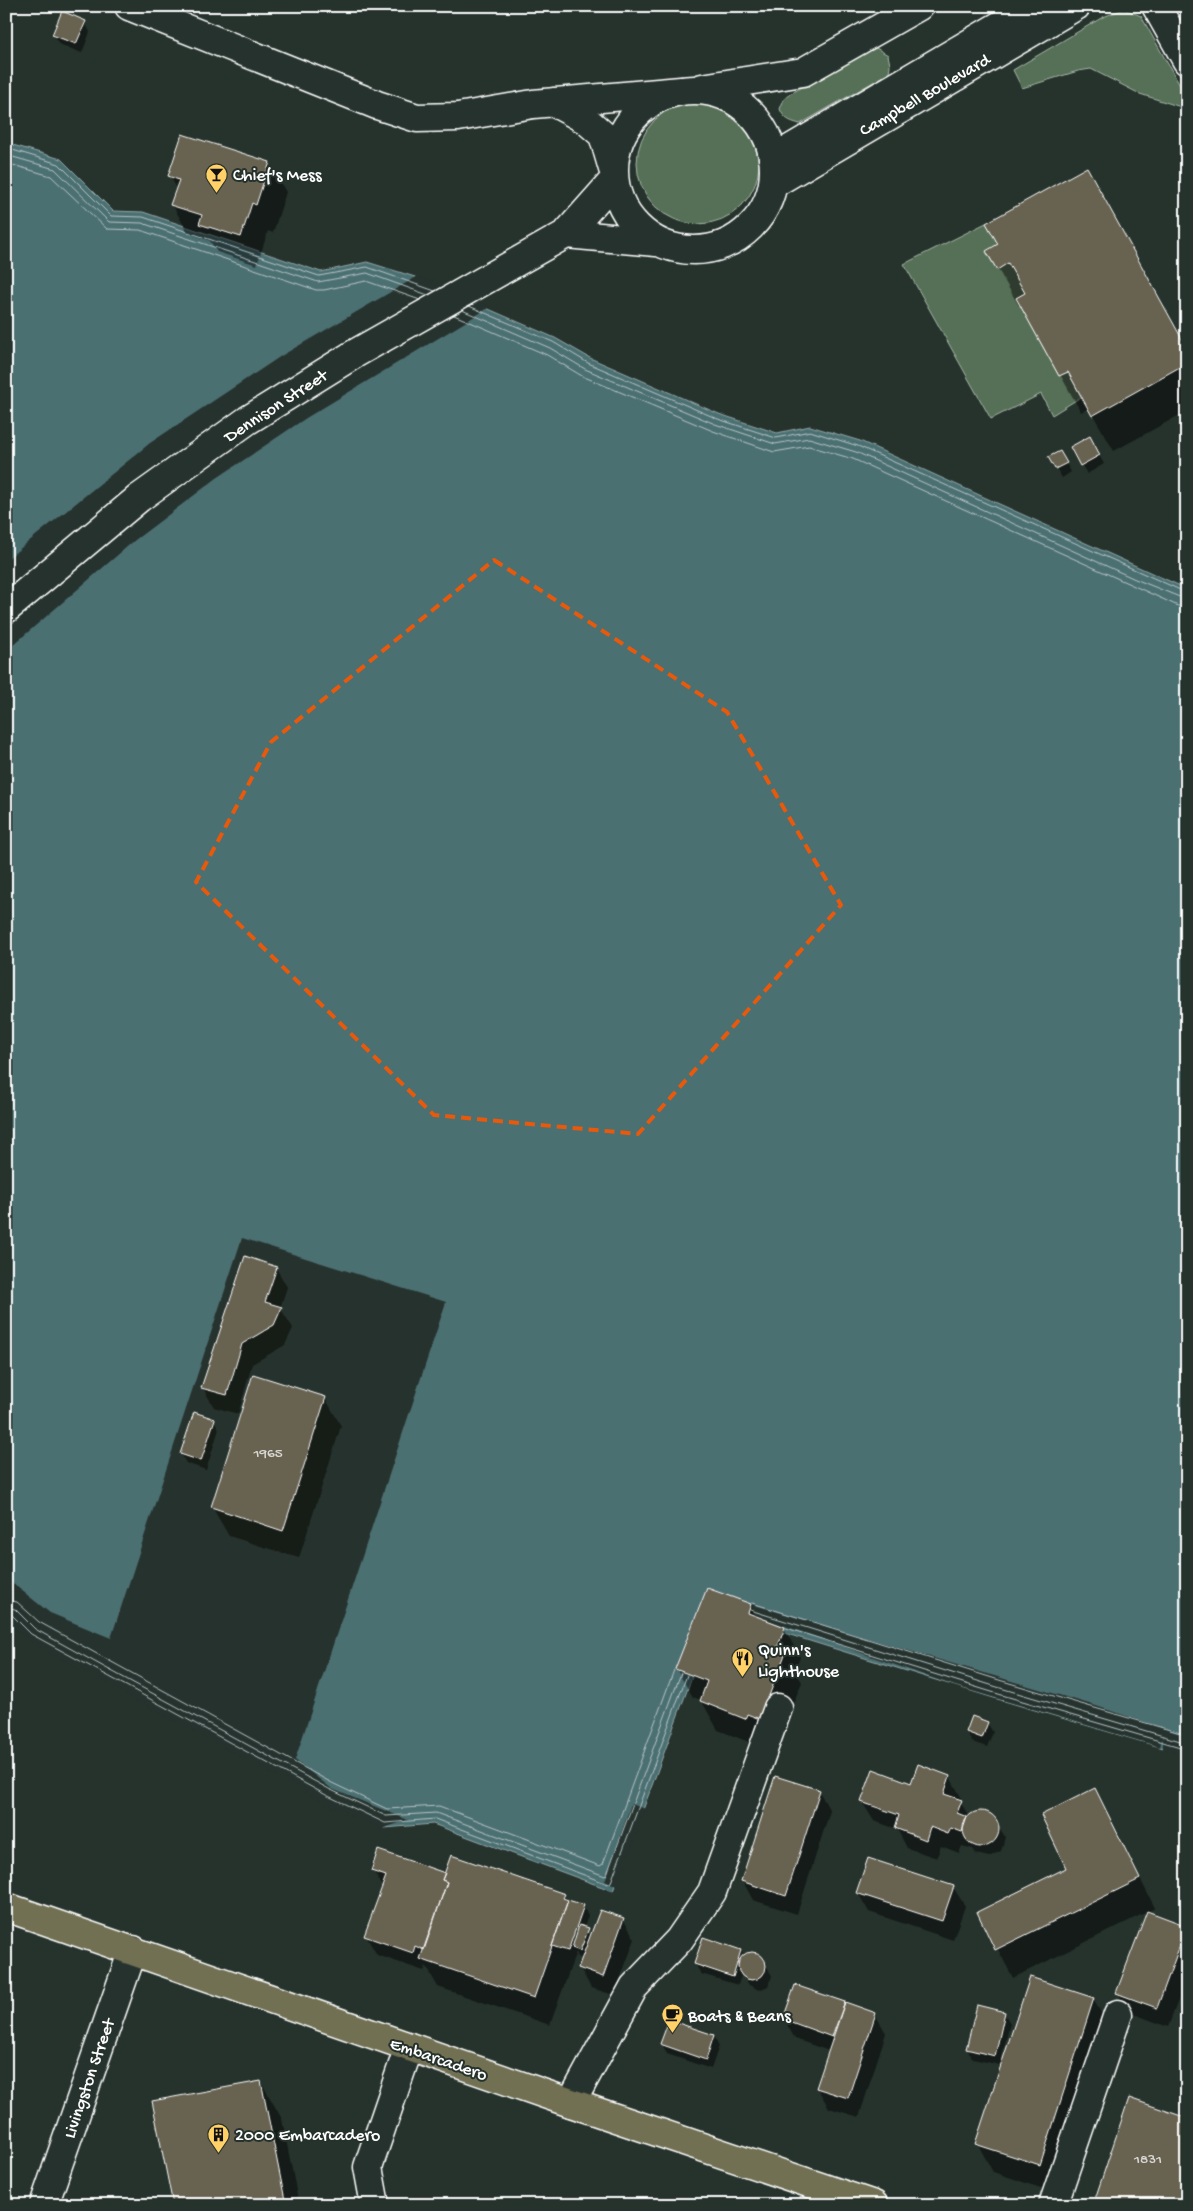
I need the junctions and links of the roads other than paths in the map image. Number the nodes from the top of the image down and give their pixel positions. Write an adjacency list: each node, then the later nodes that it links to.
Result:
1 (129, 6): 8 (street)
2 (919, 6): 7 (street)
3 (1033, 6): 9 (street, Campbell Boulevard)
4 (1076, 6): 9 (street, Campbell Boulevard)
5 (1156, 6): 6 (street)
6 (1187, 61)
7 (683, 91): 8 (street); 9 (street); 10 (street)
8 (553, 102): 10 (street)
9 (773, 172): 12 (street)
10 (614, 176): 11 (street, Dennison Street); 12 (street)
11 (566, 234): 12 (street); 13 (street, Dennison Street)
12 (656, 242)
13 (6, 609)
14 (778, 1708): 19 (street)
15 (6, 1907): 16 (main road, Embarcadero)
16 (133, 1950): 18 (main road, Embarcadero); 20 (street, Livingston Street)
17 (1118, 2014): 23 (street)
18 (409, 2047): 19 (main road, Embarcadero); 21 (street)
19 (571, 2103): 22 (main road, Embarcadero)
20 (44, 2205)
21 (375, 2205)
22 (874, 2205)
23 (1053, 2205)

